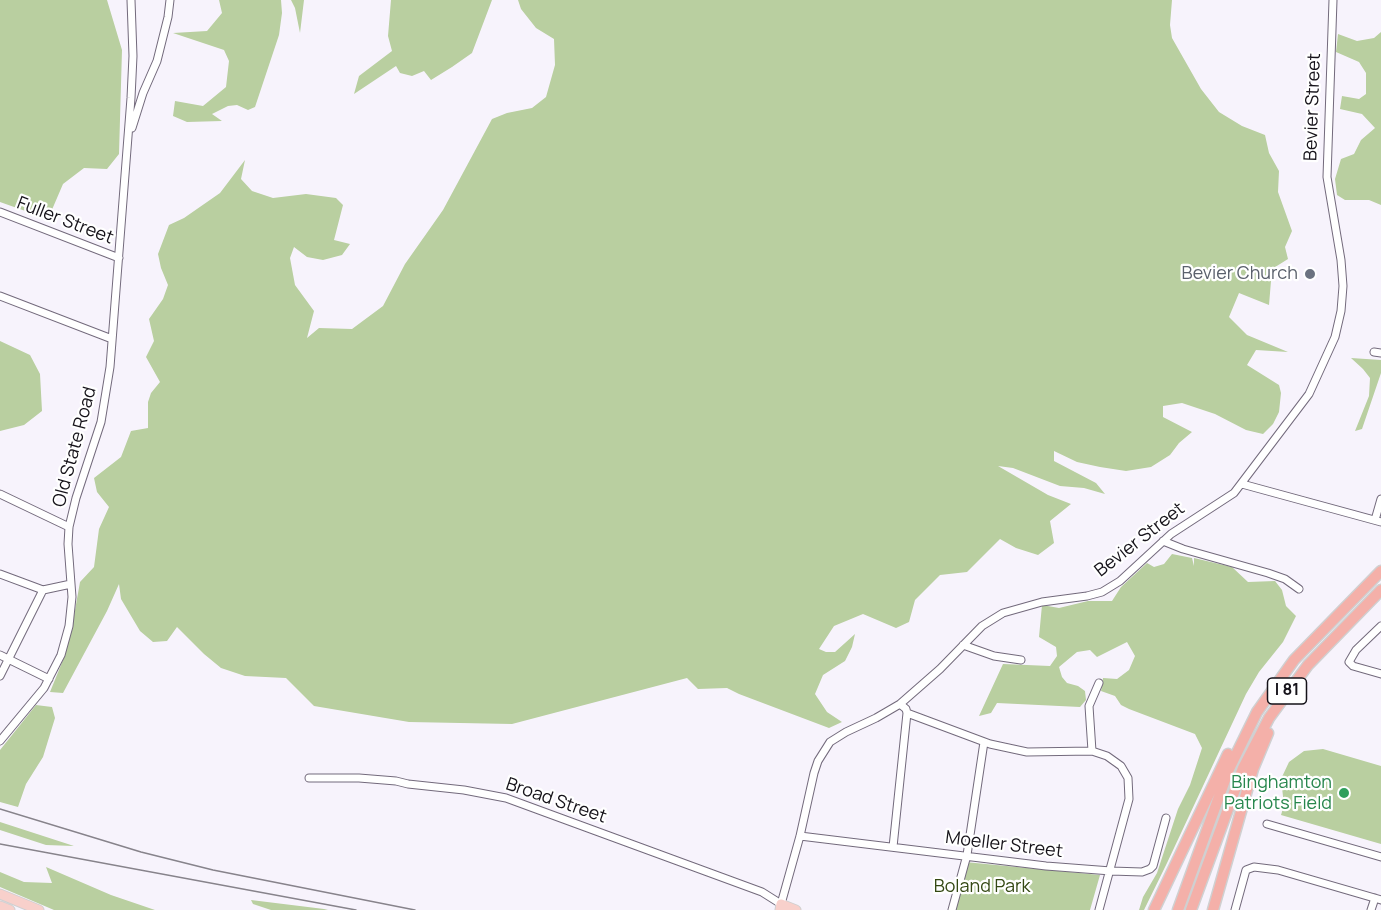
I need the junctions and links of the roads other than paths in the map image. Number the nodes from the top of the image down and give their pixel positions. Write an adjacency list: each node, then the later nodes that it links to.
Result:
1 (131, 0): 4 (street, Old State Road)
2 (170, 0): 4 (street, Old State Road)
3 (1333, 0): 9 (street, Bevier Street)
4 (129, 139): 6 (street, Old State Road)
5 (0, 212): 6 (street, Fuller Street)
6 (119, 258): 8 (street, Old State Road)
7 (0, 296): 8 (street)
8 (112, 339): 13 (street, Old State Road)
9 (1242, 484): 12 (street); 14 (street, Bevier Street)
10 (0, 494): 13 (street)
11 (1381, 499): 12 (street)
12 (1378, 521)
13 (69, 527): 17 (street, Old State Road)
14 (1163, 541): 18 (street); 23 (street, Bevier Street)
15 (1381, 572): 32 (highway, I 81)
16 (0, 574): 19 (street)
17 (71, 584): 19 (street); 29 (street, Old State Road)
18 (1299, 589)
19 (43, 590): 25 (street)
20 (1381, 590): 22 (highway, I 81)
21 (1381, 626): 27 (street)
22 (1332, 639): 56 (highway, I 81); 57 (highway)
23 (963, 645): 26 (street); 31 (street, Bevier Street)
24 (0, 656): 25 (street)
25 (9, 660): 28 (street); 29 (street)
26 (1021, 660)
27 (1381, 674)
28 (0, 676)
29 (49, 679): 34 (street, Old State Road)
30 (1099, 683): 36 (street)
31 (900, 704): 33 (street); 40 (street, Bevier Street)
32 (1257, 712): 54 (highway); 55 (highway, I 81)
33 (907, 713): 35 (street); 41 (street)
34 (0, 741)
35 (984, 742): 36 (street); 42 (street)
36 (1092, 751): 44 (street)
37 (309, 778): 48 (street, Broad Street)
38 (1166, 818): 44 (street, Moeller Street)
39 (1267, 824): 43 (street)
40 (800, 836): 41 (street, Moeller Street); 48 (street, Bevier Street)
41 (893, 847): 42 (street, Moeller Street)
42 (967, 855): 44 (street, Moeller Street); 52 (street)
43 (1381, 857)
44 (1111, 871): 53 (street)
45 (0, 894): 50 (main road)
46 (1378, 899): 58 (street); 59 (street)
47 (0, 906): 49 (main road)
48 (781, 907): 51 (main road)
49 (10, 910)
50 (39, 910)
51 (796, 910)
52 (951, 910)
53 (1101, 910)
54 (1154, 910)
55 (1178, 910)
56 (1191, 910)
57 (1213, 910)
58 (1235, 910)
59 (1371, 910)

